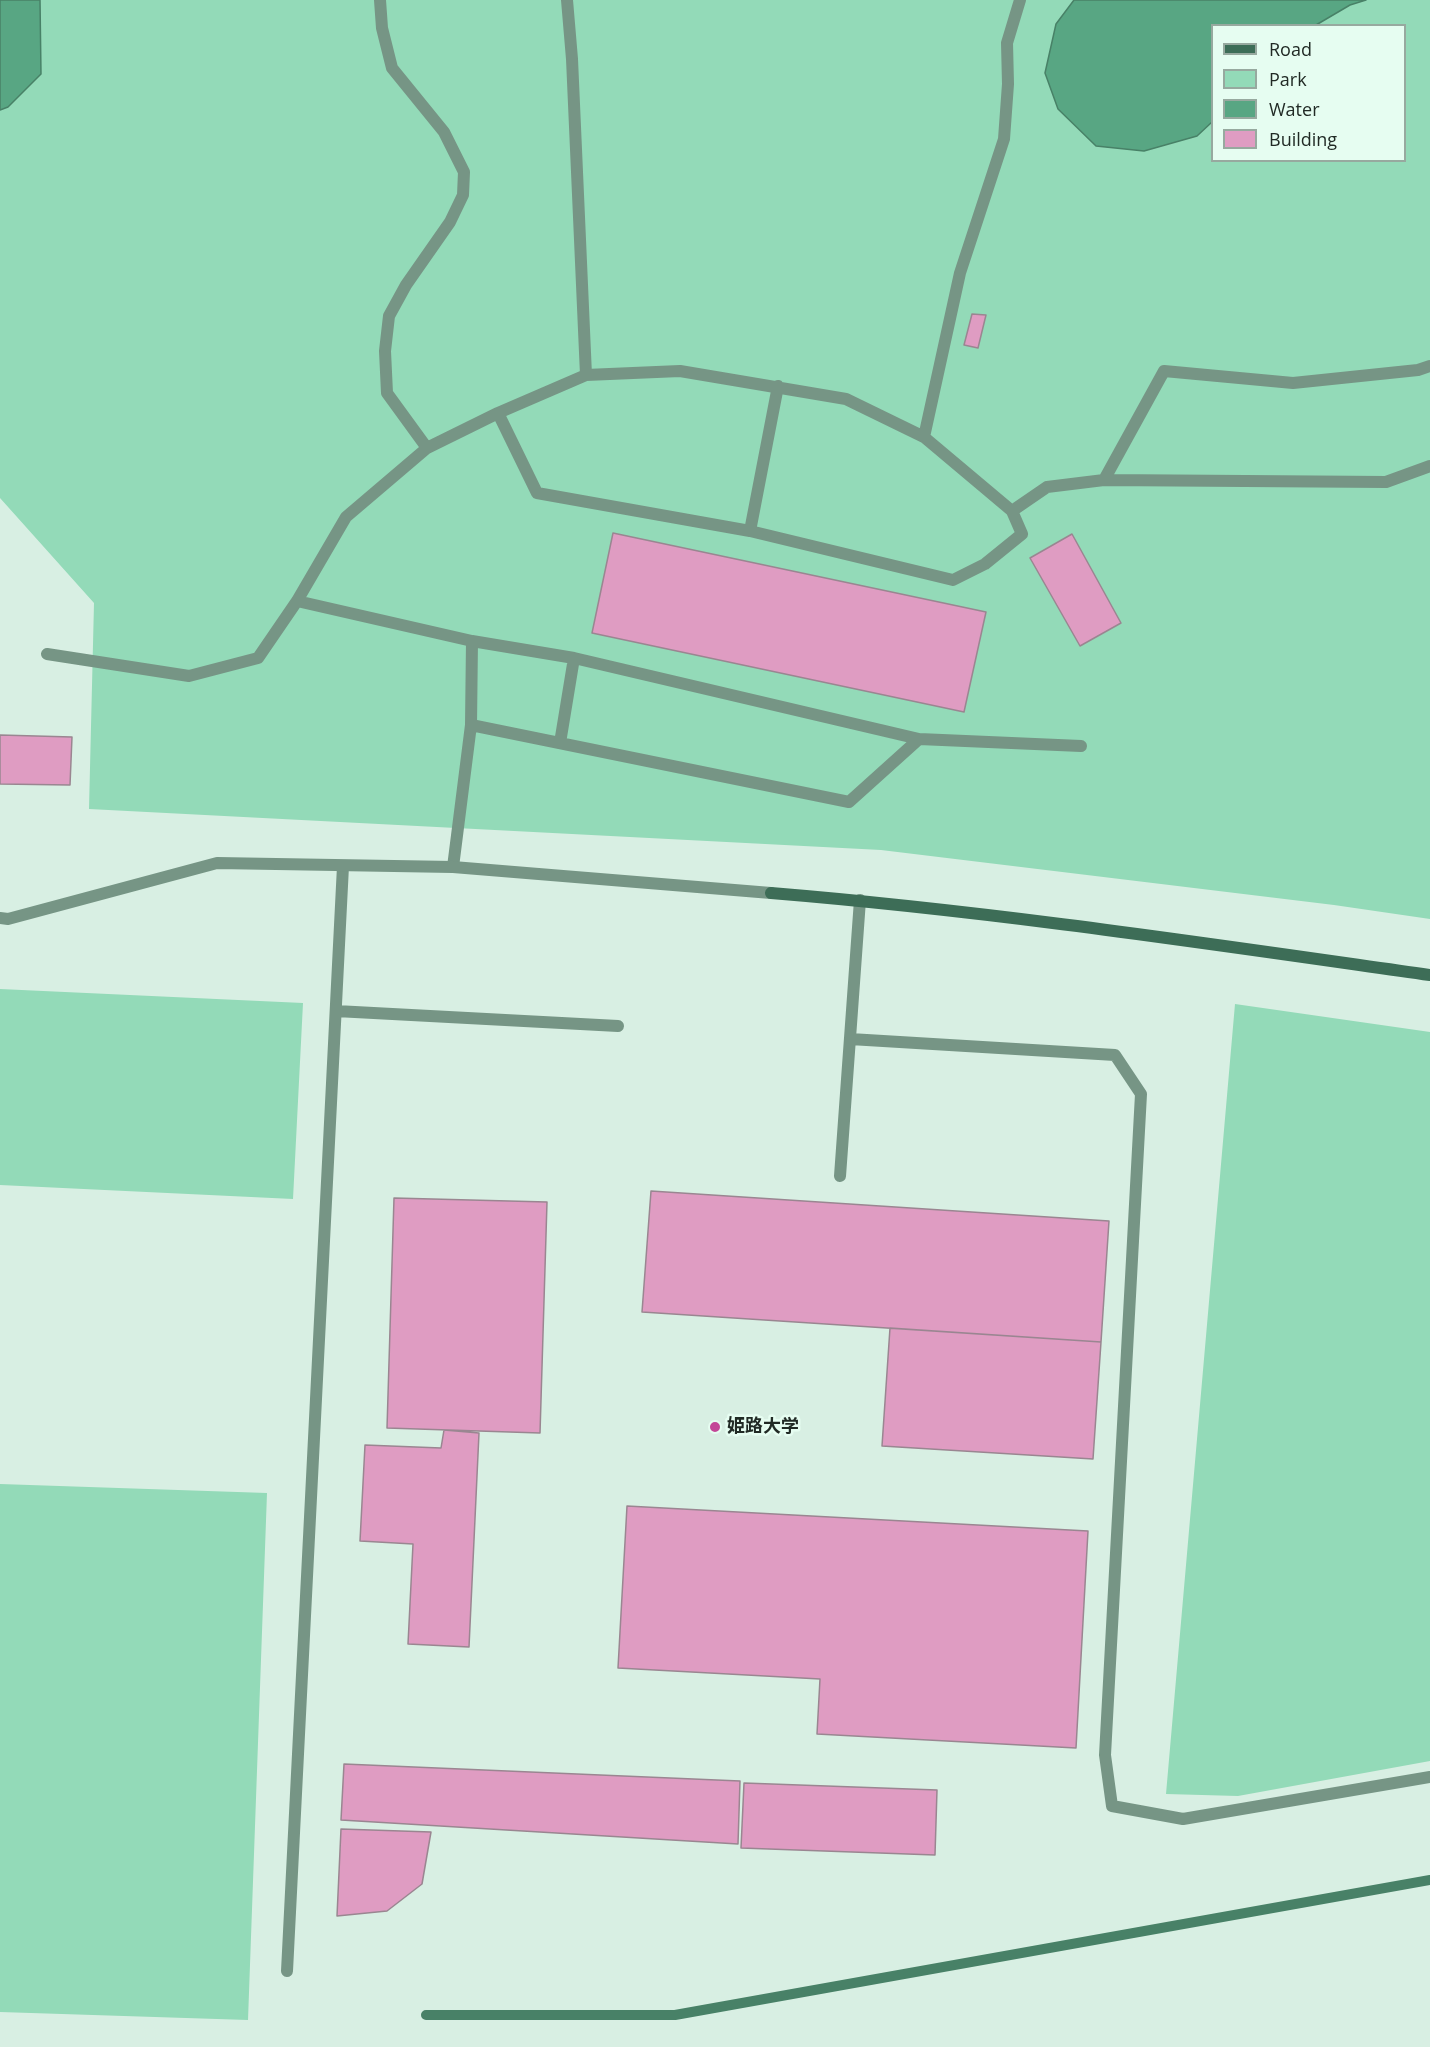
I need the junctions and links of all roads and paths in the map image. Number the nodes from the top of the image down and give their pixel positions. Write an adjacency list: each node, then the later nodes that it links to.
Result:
1 (380, 0): 9 (street)
2 (567, 0): 5 (street)
3 (1020, 0): 8 (street)
4 (1430, 366): 11 (street)
5 (586, 375): 6 (street); 7 (street)
6 (778, 386): 8 (street); 13 (street)
7 (498, 413): 9 (street); 13 (street)
8 (924, 437): 12 (street)
9 (427, 448): 14 (street)
10 (1430, 466): 11 (street)
11 (1104, 480): 12 (street)
12 (1012, 511): 13 (street)
13 (750, 531)
14 (297, 601): 15 (street); 16 (street)
15 (472, 641): 17 (street); 18 (street)
16 (46, 654)
17 (574, 658): 19 (street); 20 (street)
18 (471, 725): 20 (street); 23 (street)
19 (919, 740): 20 (street); 21 (street)
20 (560, 743)
21 (1081, 746)
22 (343, 866): 23 (street); 25 (street); 27 (street)
23 (453, 867): 24 (street)
24 (861, 900): 26 (street); 29 (street)
25 (0, 918)
26 (1430, 975)
27 (336, 1011): 28 (street); 32 (street)
28 (618, 1026)
29 (850, 1039): 30 (street); 31 (street)
30 (840, 1176)
31 (1430, 1777)
32 (287, 1971)

